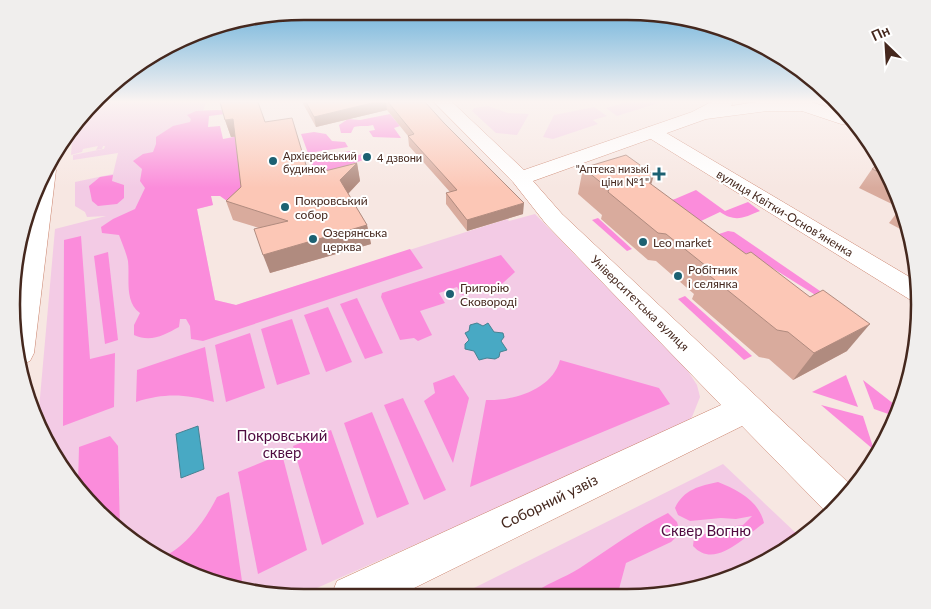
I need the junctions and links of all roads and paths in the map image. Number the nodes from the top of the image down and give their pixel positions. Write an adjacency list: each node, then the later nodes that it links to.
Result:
1 (471, 130): 4 (street, Університетська вулиця)
2 (655, 130): 3 (street)
3 (652, 132): 4 (street); 6 (street, вулиця Квітки-Основ’яненка)
4 (520, 178): 8 (street, Університетська вулиця)
5 (42, 195): 7 (street)
6 (910, 288)
7 (22, 336)
8 (746, 408): 9 (street, Університетська вулиця); 10 (street, Соборний узвіз)
9 (836, 496)
10 (367, 589)

